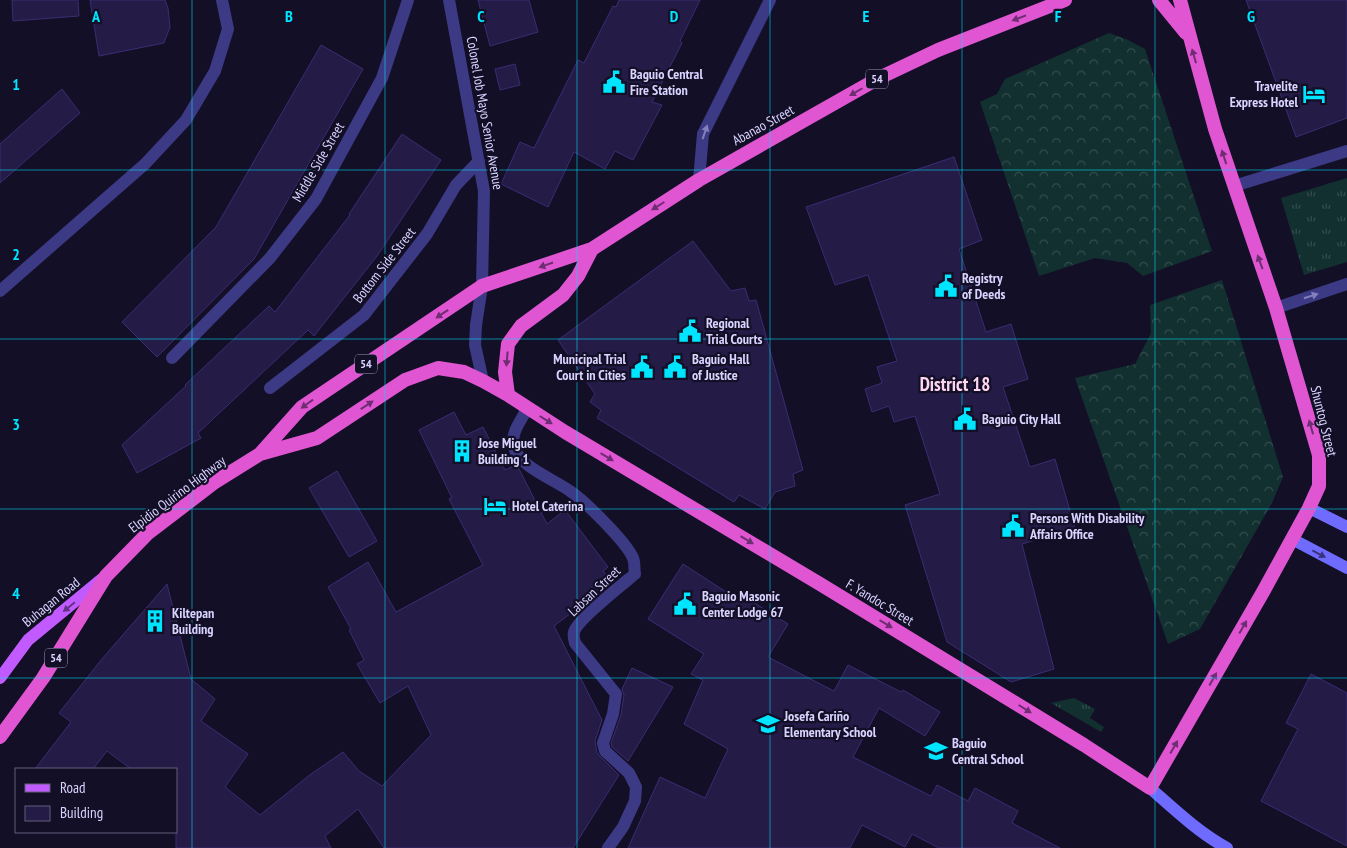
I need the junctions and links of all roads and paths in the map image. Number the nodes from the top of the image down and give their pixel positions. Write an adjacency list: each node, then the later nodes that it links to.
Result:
1 (222, 0): 16 (street)
2 (408, 0): 18 (street, Middle Side Street)
3 (449, 0): 10 (street, Colonel Job Mayo Senior Avenue)
4 (770, 0): 11 (street, one-way to 4)
5 (1065, 0): 11 (highway, Abanao Street / 54, one-way to 11)
6 (1159, 0): 8 (highway, Shuntog Street)
7 (1180, 0): 8 (highway, Shuntog Street)
8 (1188, 35): 12 (highway, Shuntog Street, one-way to 8)
9 (1347, 151): 12 (street)
10 (479, 161): 15 (street, Colonel Job Mayo Senior Avenue); 20 (street, Bottom Side Street)
11 (699, 180): 13 (highway, Abanao Street / 54, one-way to 13)
12 (1234, 186): 17 (highway, Shuntog Street, one-way to 12)
13 (592, 249): 15 (highway, Abanao Street / 54, one-way to 15); 21 (highway, one-way to 21)
14 (1347, 284): 17 (street, one-way to 14)
15 (482, 286): 19 (street, Colonel Job Mayo Senior Avenue); 23 (highway, Elpidio Quirino Highway / 54, one-way to 23)
16 (0, 291)
17 (1276, 308): 24 (highway, Shuntog Street, one-way to 17)
18 (172, 358)
19 (482, 380): 21 (highway, Elpidio Quirino Highway); 23 (highway, Elpidio Quirino Highway, one-way to 19)
20 (270, 388)
21 (508, 395): 22 (highway, F. Yandoc Street)
22 (527, 409): 31 (highway, F. Yandoc Street, one-way to 31); 32 (street, Labsan Street)
23 (260, 454): 28 (highway, Elpidio Quirino Highway / 54)
24 (1309, 508): 25 (main road); 26 (highway, Shuntog Street)
25 (1347, 527)
26 (1292, 539): 27 (main road, one-way to 27); 31 (highway, Shuntog Street, one-way to 26)
27 (1347, 568)
28 (106, 576): 29 (main road, Buhagan Road, one-way to 29); 30 (highway, Elpidio Quirino Highway / 54)
29 (0, 678)
30 (0, 737)
31 (1150, 788): 33 (main road, F. Yandoc Street)
32 (608, 848)
33 (1227, 848)

